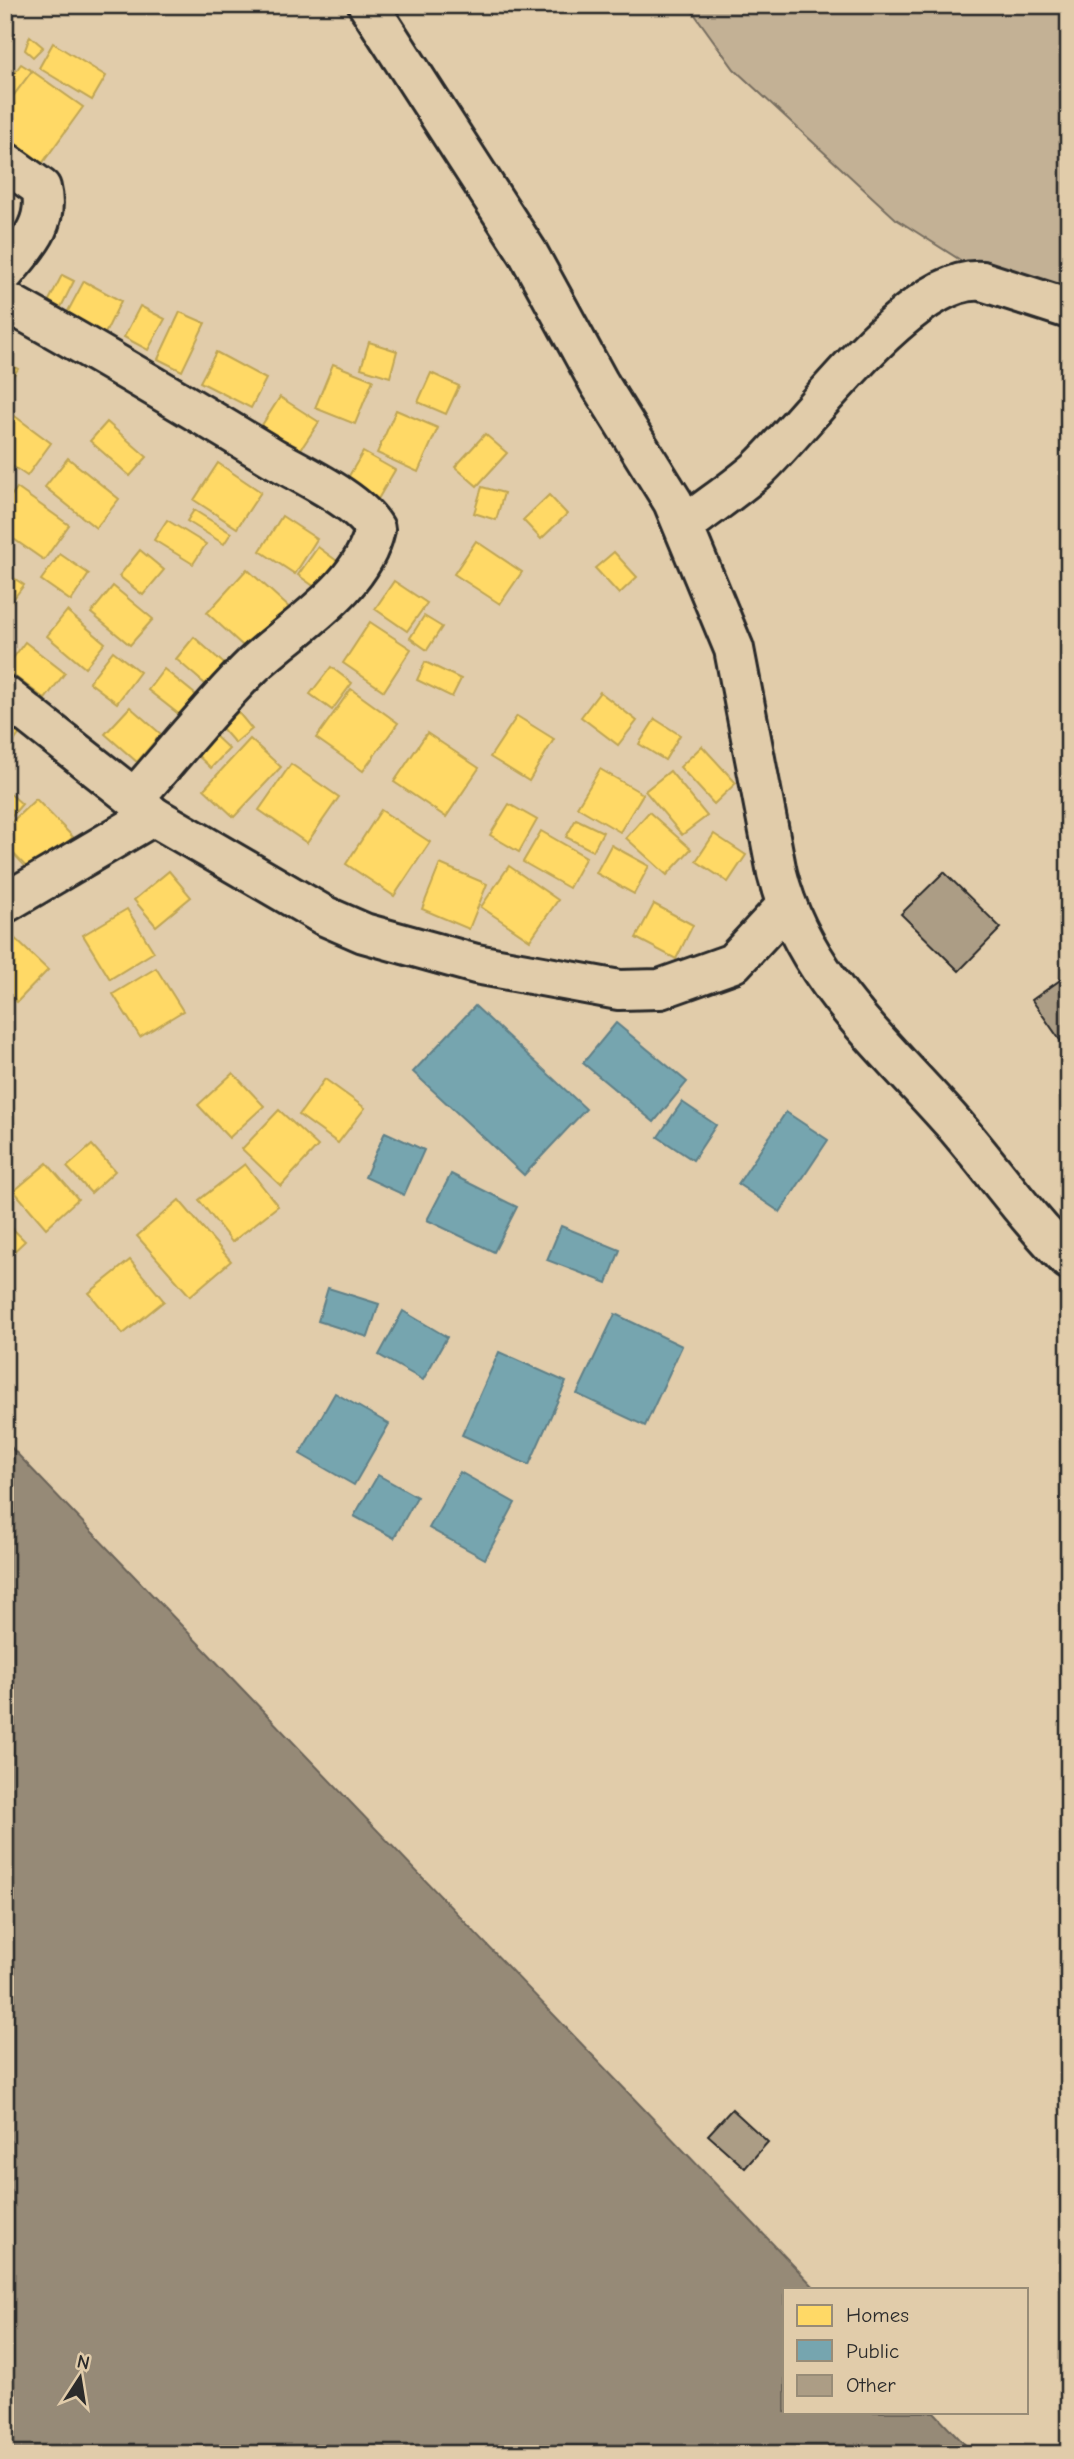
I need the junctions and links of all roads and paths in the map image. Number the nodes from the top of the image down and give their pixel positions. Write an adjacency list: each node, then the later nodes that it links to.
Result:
1 (368, 5): 6 (street)
2 (5, 162): 3 (street)
3 (5, 272)
4 (5, 301): 8 (street)
5 (1069, 309): 6 (street)
6 (684, 526): 10 (street)
7 (5, 696): 8 (street)
8 (144, 807): 9 (street); 10 (street)
9 (5, 904)
10 (785, 906): 11 (street)
11 (1069, 1260)

